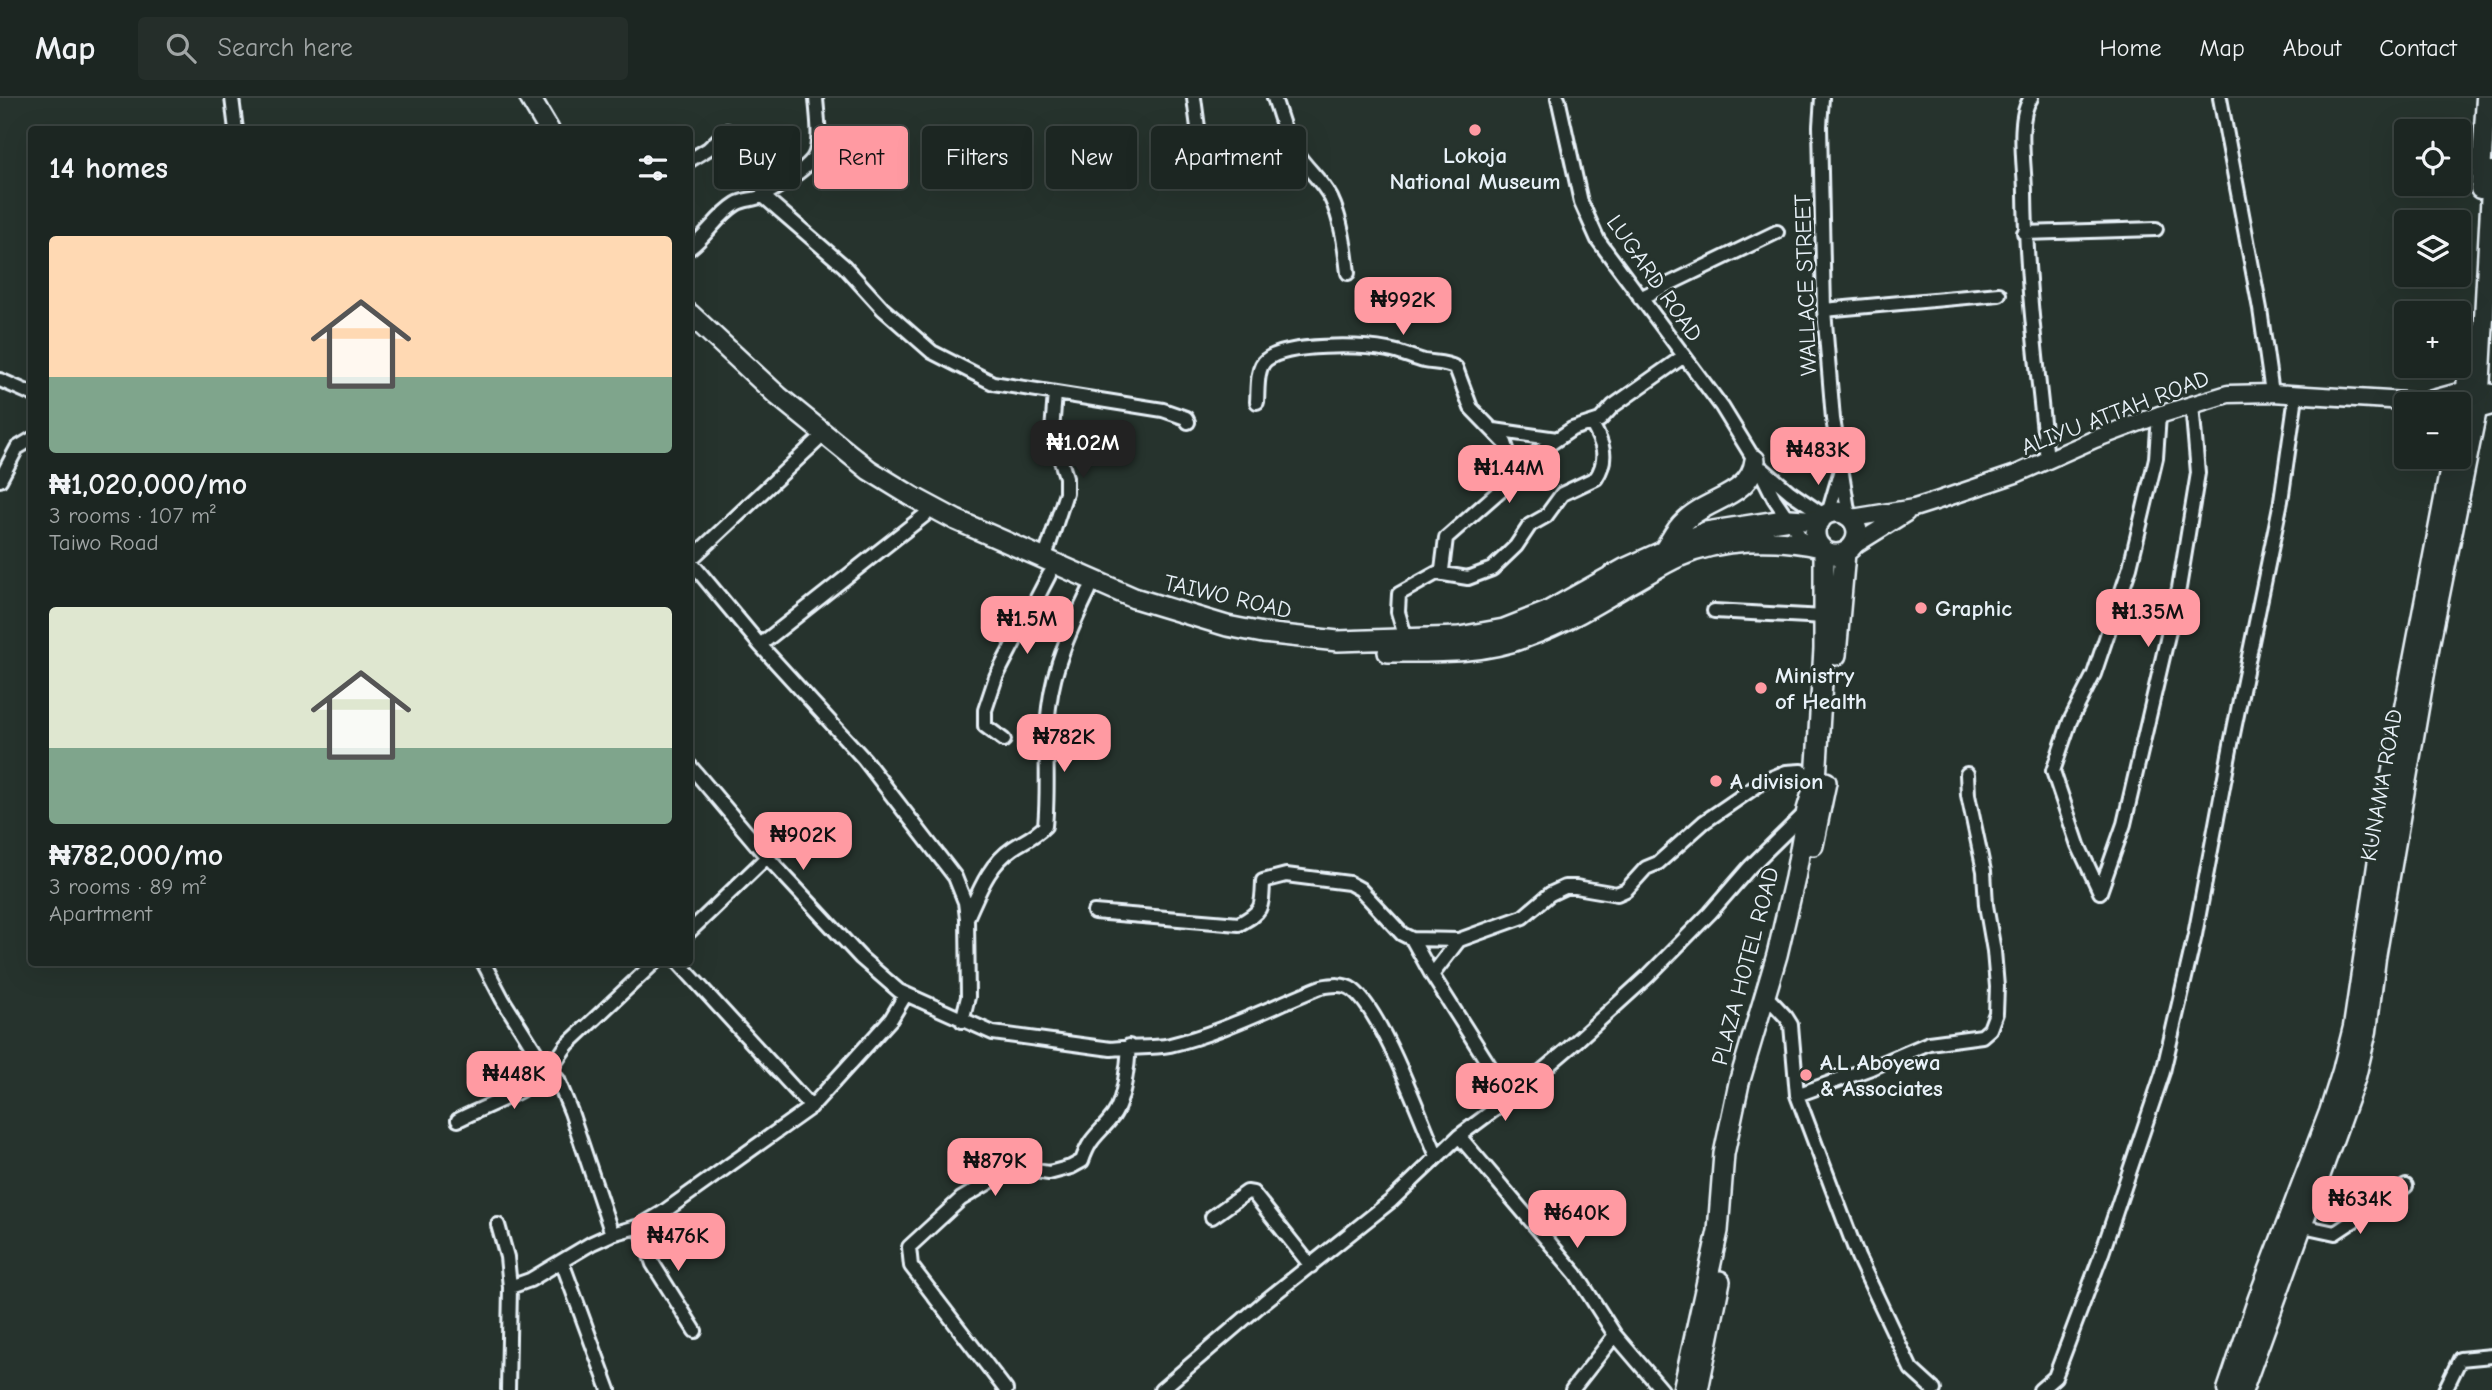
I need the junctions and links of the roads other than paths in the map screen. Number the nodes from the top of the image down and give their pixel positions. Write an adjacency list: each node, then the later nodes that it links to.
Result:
1 (232, 98): 12 (street)
2 (530, 98): 13 (main road)
3 (540, 98): 14 (main road)
4 (816, 98): 19 (street)
5 (1194, 98): 15 (street)
6 (1275, 98): 24 (street)
7 (1558, 98): 26 (street, LUGARD ROAD)
8 (1822, 98): 27 (street, WALLACE STREET)
9 (2031, 98): 22 (street)
10 (2220, 98): 35 (street)
11 (2486, 98): 32 (main road, KUNAMA ROAD)
12 (236, 126)
13 (547, 126)
14 (557, 126)
15 (1198, 126)
16 (714, 143): 17 (street)
17 (693, 158)
18 (2492, 172): 32 (main road, KUNAMA ROAD)
19 (763, 196): 23 (street); 34 (street)
20 (2156, 229): 22 (street)
21 (1777, 232): 26 (street)
22 (2024, 233): 48 (street)
23 (693, 246)
24 (1348, 273)
25 (1999, 294): 27 (street)
26 (1640, 298): 30 (street, LUGARD ROAD)
27 (1824, 310): 50 (street, WALLACE STREET)
28 (693, 317): 65 (main road, TAIWO ROAD)
29 (693, 334): 46 (main road, TAIWO ROAD)
30 (1684, 356): 43 (street); 49 (street, LUGARD ROAD)
31 (0, 380): 33 (street)
32 (2479, 391): 40 (main road, KUNAMA ROAD)
33 (28, 392)
34 (1055, 393): 42 (street); 65 (street)
35 (2272, 393): 36 (street, ALIYU ATTAH ROAD); 39 (street, ALIYU ATTAH ROAD)
36 (2296, 396): 37 (street, ALIYU ATTAH ROAD); 120 (street)
37 (2394, 401)
38 (1256, 402): 44 (street)
39 (2192, 404): 41 (street, ALIYU ATTAH ROAD); 41 (street)
40 (2471, 407)
41 (2159, 415): 48 (street, ALIYU ATTAH ROAD)
42 (1188, 422)
43 (1592, 424): 45 (street); 66 (street)
44 (1494, 430): 45 (street); 54 (street)
45 (1557, 439): 54 (street)
46 (817, 441): 56 (main road, TAIWO ROAD); 63 (street)
47 (28, 442): 53 (street)
48 (2047, 460): 55 (street, ALIYU ATTAH ROAD)
49 (1756, 462): 57 (street); 59 (street); 61 (main road)
50 (1841, 469): 57 (street); 58 (street, WALLACE STREET)
51 (2450, 469): 121 (main road, KUNAMA ROAD)
52 (2459, 469): 102 (main road, KUNAMA ROAD)
53 (0, 480)
54 (1513, 480): 66 (street)
55 (1914, 508): 58 (street); 62 (street)
56 (925, 515): 65 (main road, TAIWO ROAD); 71 (street)
57 (1824, 517): 58 (main road); 59 (main road, TAIWO ROAD); 60 (main road)
58 (1850, 517): 62 (main road)
59 (1790, 519): 60 (street); 61 (main road, TAIWO ROAD)
60 (1817, 547): 62 (main road); 67 (main road, TAIWO ROAD); 69 (main road, PLAZA HOTEL ROAD)
61 (1665, 549): 70 (main road, TAIWO ROAD)
62 (1849, 549): 75 (main road, PLAZA HOTEL ROAD)
63 (693, 557)
64 (693, 564): 71 (street)
65 (1047, 568): 67 (main road, TAIWO ROAD); 70 (main road, TAIWO ROAD); 72 (street)
66 (1437, 573): 70 (street)
67 (1089, 591): 79 (street)
68 (1714, 611): 69 (street)
69 (1825, 617): 75 (main road, PLAZA HOTEL ROAD)
70 (1406, 639)
71 (760, 645): 79 (street)
72 (1004, 740)
73 (693, 770): 77 (street)
74 (1967, 775): 92 (street)
75 (1821, 786): 76 (main road, PLAZA HOTEL ROAD); 82 (street); 88 (main road, PLAZA HOTEL ROAD)
76 (1807, 810): 93 (street); 117 (main road, PLAZA HOTEL ROAD)
77 (767, 857): 80 (street); 87 (street)
78 (1094, 912): 81 (street)
79 (967, 918): 89 (street)
80 (693, 928)
81 (1412, 939): 82 (street); 86 (street)
82 (1460, 940): 86 (street)
83 (485, 966): 91 (street)
84 (651, 966): 91 (street)
85 (682, 966): 94 (street)
86 (1432, 975): 93 (street)
87 (906, 994): 89 (street); 94 (street)
88 (1771, 1002): 92 (street); 118 (main road, PLAZA HOTEL ROAD)
89 (962, 1021): 90 (street)
90 (1129, 1046): 97 (street); 113 (street)
91 (550, 1069): 95 (street); 103 (street)
92 (1797, 1095): 119 (street)
93 (1510, 1098): 96 (street)
94 (811, 1107): 101 (street)
95 (458, 1120)
96 (1460, 1136): 97 (street); 108 (street)
97 (1437, 1156): 105 (street)
98 (2406, 1186): 102 (street)
99 (1212, 1217): 105 (street)
100 (498, 1225): 106 (street)
101 (640, 1226): 103 (street); 107 (street)
102 (2303, 1226): 122 (main road, KUNAMA ROAD)
103 (612, 1234): 104 (street)
104 (562, 1262): 106 (street); 112 (street)
105 (1311, 1266): 110 (street)
106 (510, 1287): 111 (street)
107 (695, 1331)
108 (1615, 1335): 115 (street); 116 (street)
109 (2492, 1356): 123 (street)
110 (1174, 1385): 114 (street)
111 (508, 1390)
112 (609, 1390)
113 (1006, 1390)
114 (1161, 1390)
115 (1572, 1390)
116 (1662, 1390)
117 (1683, 1390)
118 (1698, 1390)
119 (1934, 1390)
120 (2040, 1390)
121 (2227, 1390)
122 (2243, 1390)
123 (2445, 1390)

